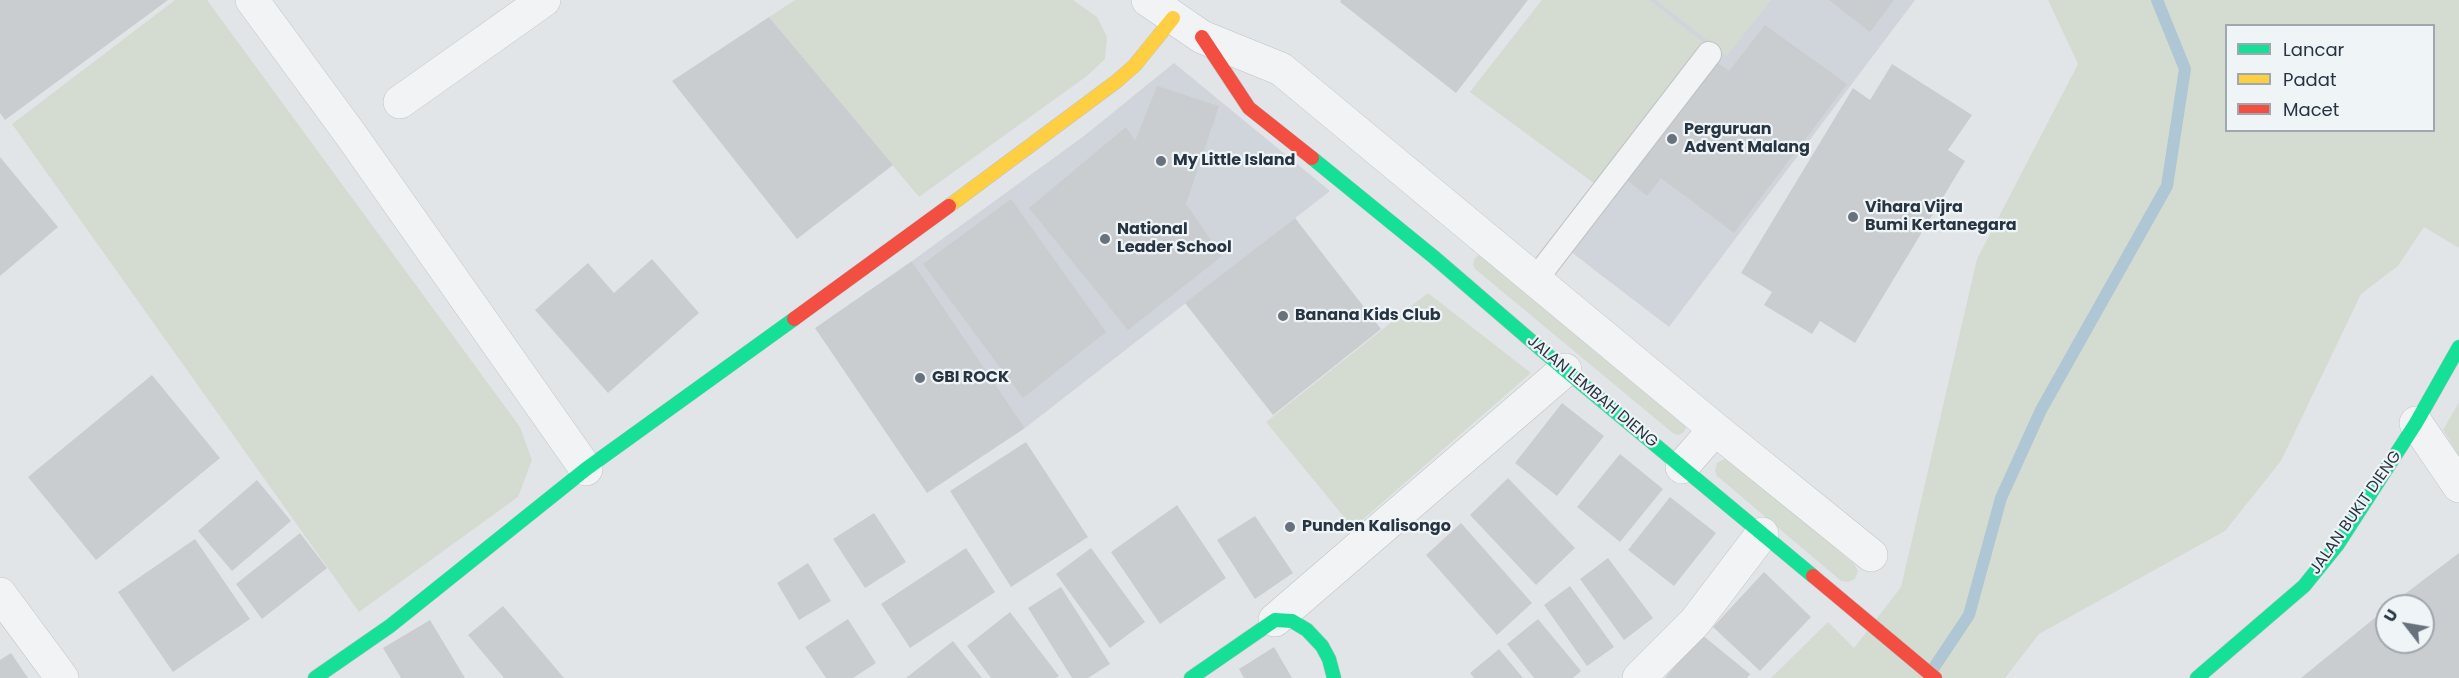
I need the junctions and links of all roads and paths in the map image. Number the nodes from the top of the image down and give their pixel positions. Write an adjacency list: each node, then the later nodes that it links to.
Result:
1 (252, 0): 17 (street)
2 (544, 0): 7 (street)
3 (1161, 9): 4 (street); 17 (street)
4 (1202, 37): 6 (street); 8 (street, JALAN LEMBAH DIENG)
5 (1709, 54): 11 (lane)
6 (1281, 69): 8 (street); 9 (street)
7 (400, 102)
8 (1249, 108): 10 (street, JALAN LEMBAH DIENG)
9 (1466, 223): 10 (street); 11 (street)
10 (1435, 258): 13 (street, JALAN LEMBAH DIENG)
11 (1535, 280): 15 (street)
12 (2459, 347): 14 (street, JALAN BUKIT DIENG)
13 (1565, 370): 16 (street, JALAN LEMBAH DIENG); 22 (street)
14 (2416, 423): 18 (street); 29 (street, JALAN BUKIT DIENG)
15 (1715, 429): 16 (street); 20 (street)
16 (1682, 467): 19 (street, JALAN LEMBAH DIENG)
17 (586, 469): 24 (street)
18 (2459, 486)
19 (1762, 534): 27 (street); 28 (street, JALAN LEMBAH DIENG)
20 (1871, 555)
21 (0, 594): 23 (street)
22 (1275, 620): 25 (street); 26 (street)
23 (62, 678)
24 (315, 678)
25 (1191, 678)
26 (1334, 678)
27 (1639, 678)
28 (1935, 678)
29 (2197, 678)

